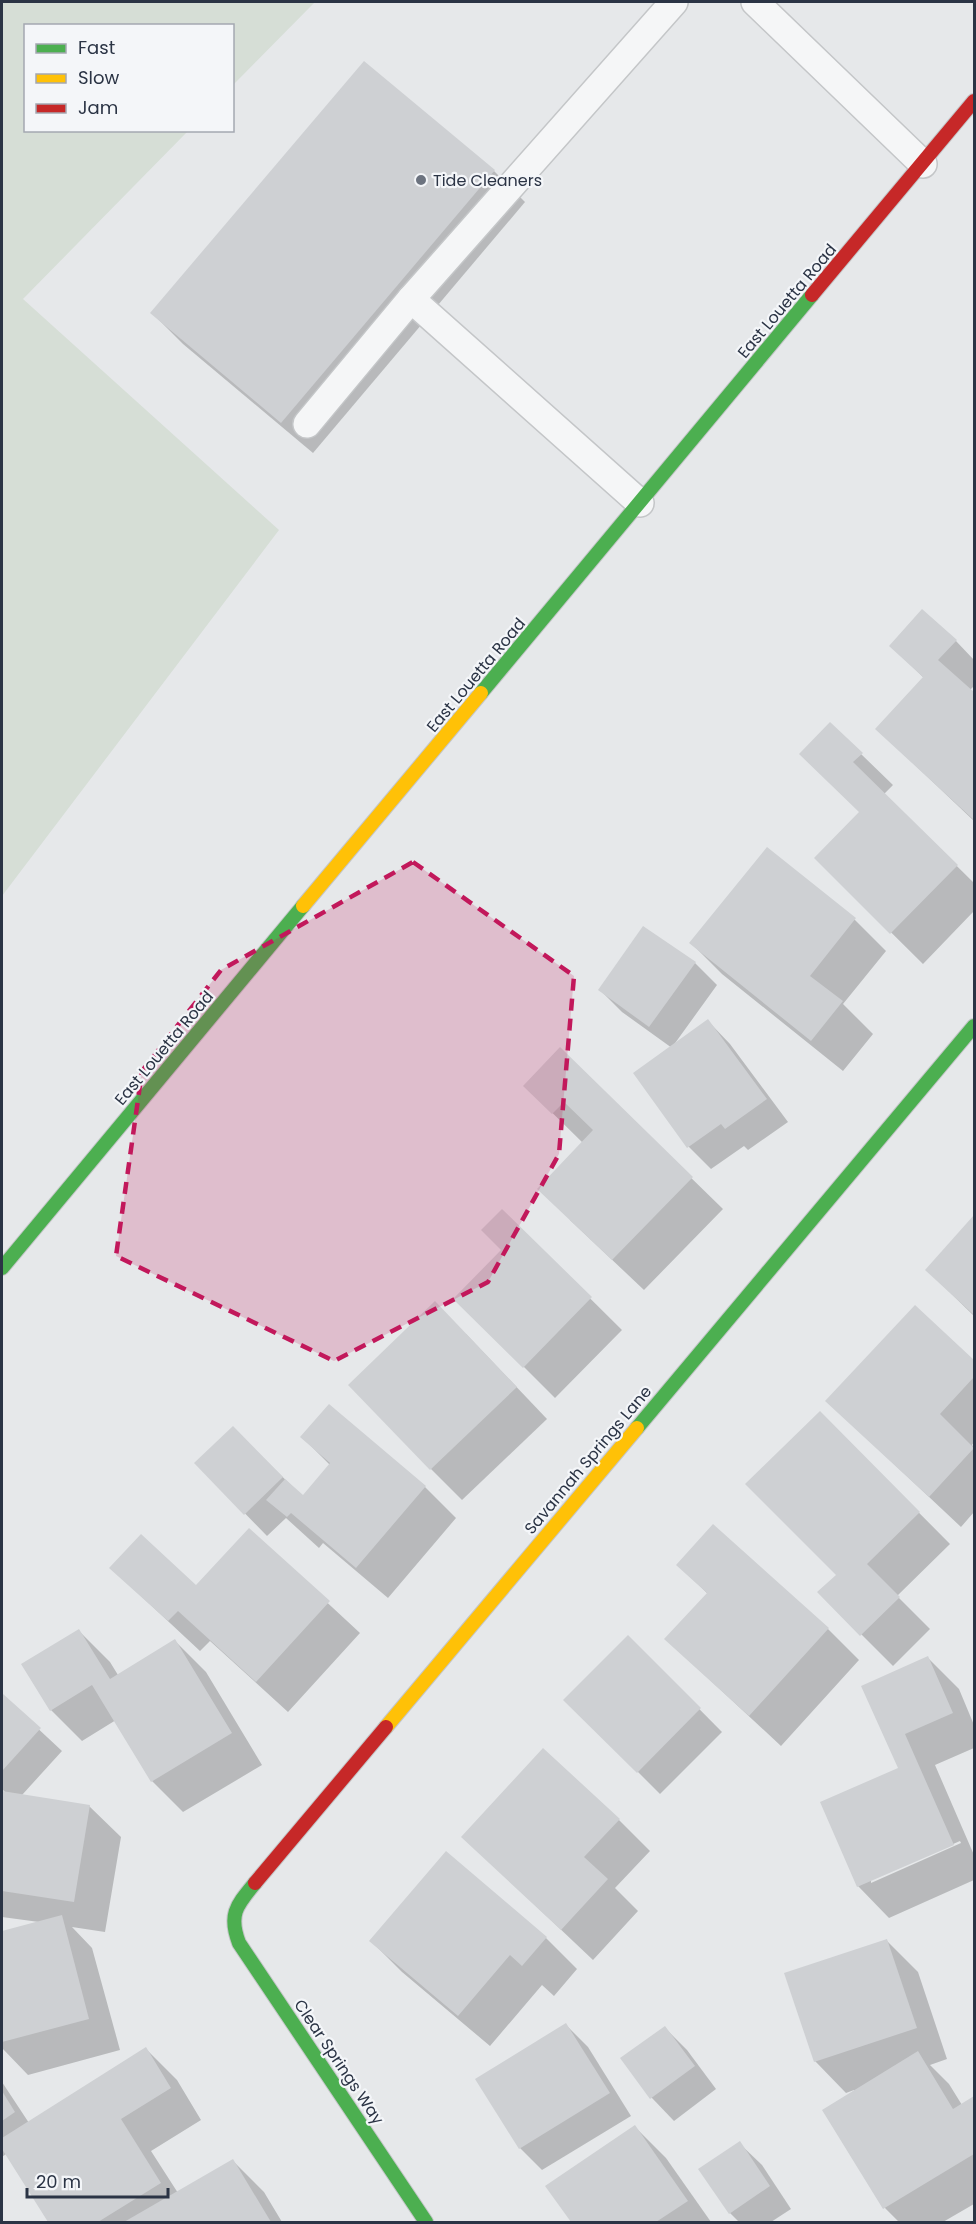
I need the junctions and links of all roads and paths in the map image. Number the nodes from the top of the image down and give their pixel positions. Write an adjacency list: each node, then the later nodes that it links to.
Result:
1 (674, 2): 5 (lane)
2 (755, 2): 4 (lane)
3 (975, 101): 4 (main road, East Louetta Road)
4 (923, 164): 7 (main road, East Louetta Road)
5 (411, 299): 6 (lane); 7 (lane)
6 (307, 424)
7 (640, 503): 9 (main road, East Louetta Road)
8 (975, 1026): 10 (main road, Savannah Springs Lane)
9 (2, 1268)
10 (233, 1918): 11 (main road, Clear Springs Way)
11 (426, 2223)

